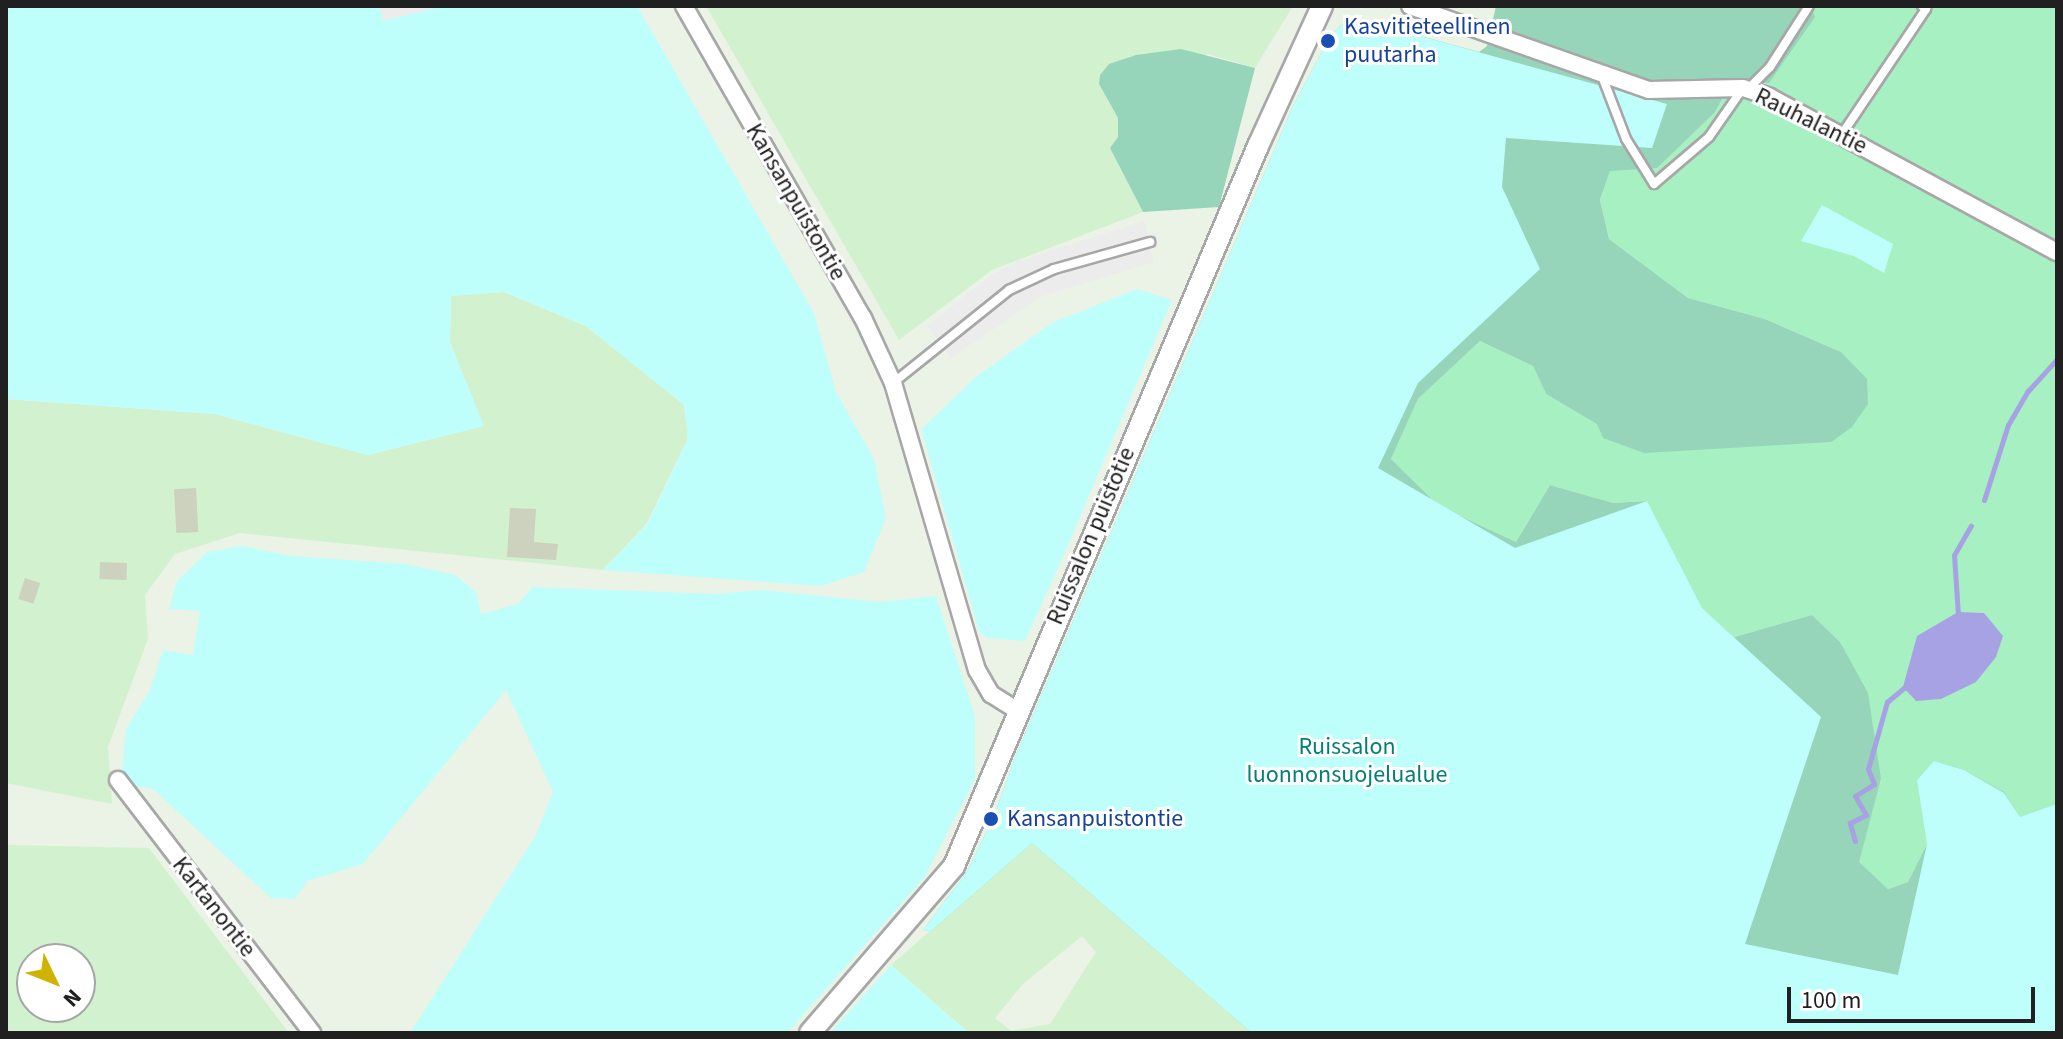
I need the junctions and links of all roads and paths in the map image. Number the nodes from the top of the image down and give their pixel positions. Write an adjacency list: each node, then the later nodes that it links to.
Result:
1 (684, 6): 11 (street, Kansanpuistontie)
2 (1322, 6): 12 (street, Ruissalon puistotie)
3 (1410, 6): 6 (street, Rauhalantie)
4 (1809, 6): 7 (lane)
5 (1922, 6): 8 (lane)
6 (1602, 76): 7 (street, Rauhalantie); 7 (lane)
7 (1745, 89): 8 (street, Rauhalantie)
8 (1842, 134): 10 (street, Rauhalantie)
9 (1150, 242): 11 (lane)
10 (2057, 252)
11 (893, 383): 12 (street, Kansanpuistontie)
12 (1017, 710): 15 (street, Ruissalon puistotie)
13 (118, 780): 14 (street, Kartanontie)
14 (312, 1033)
15 (810, 1033)

